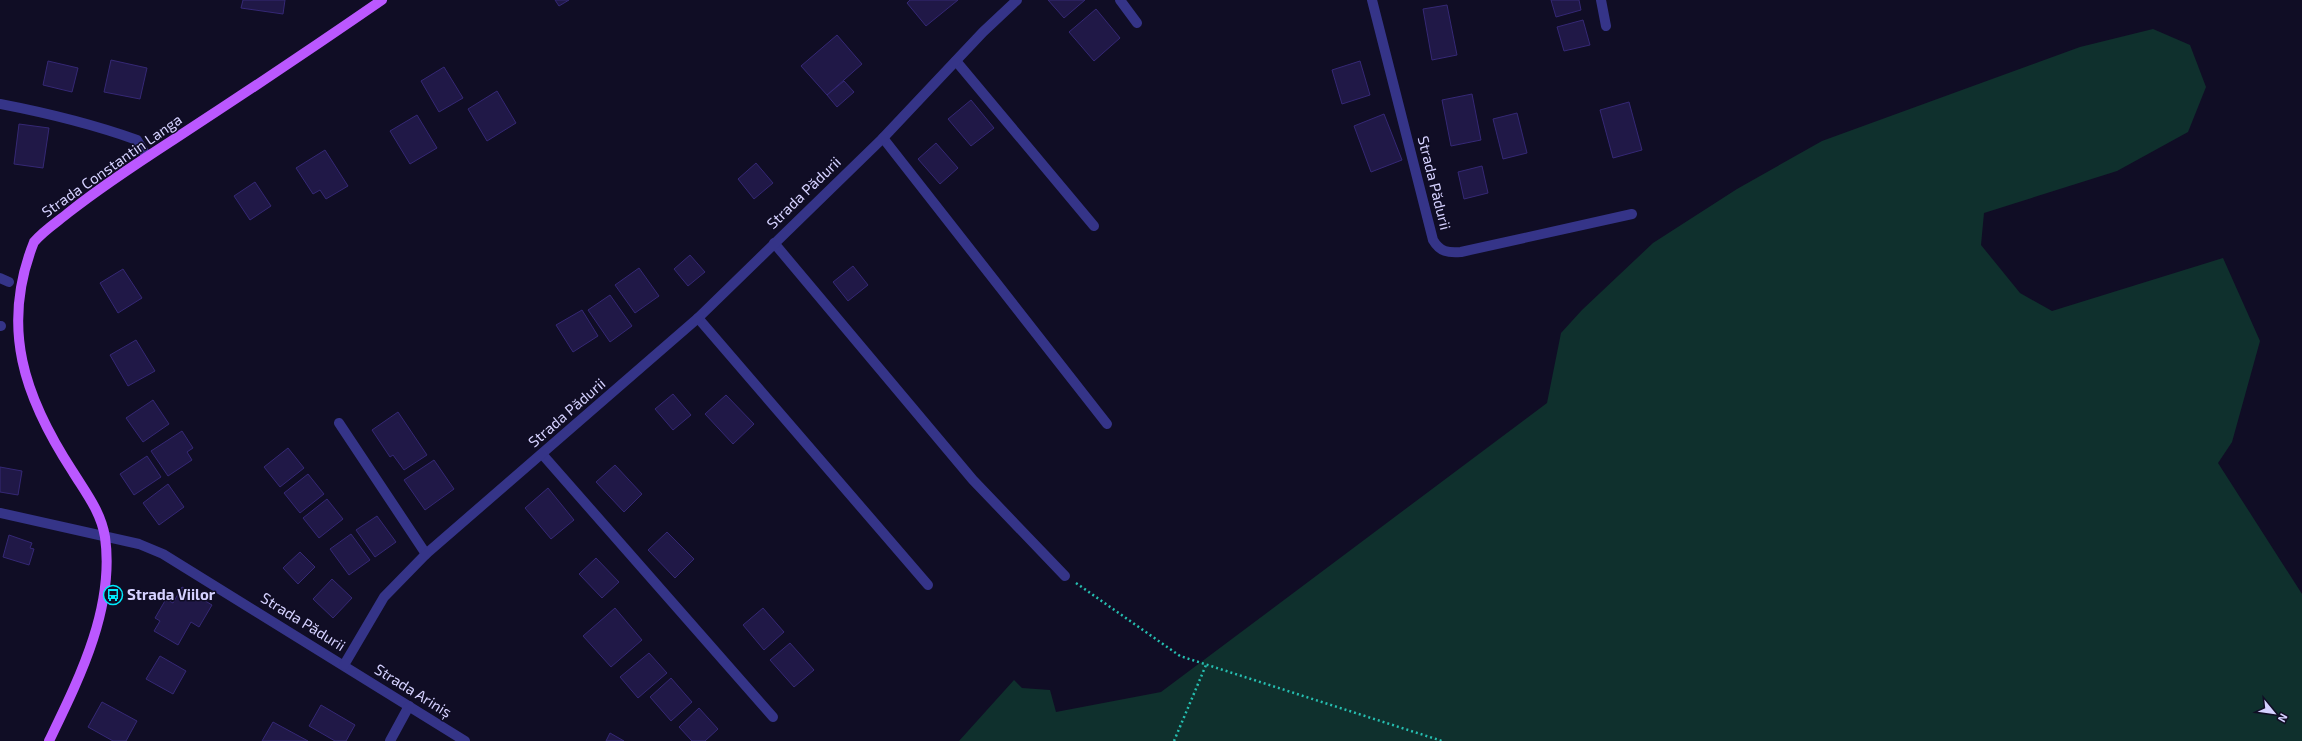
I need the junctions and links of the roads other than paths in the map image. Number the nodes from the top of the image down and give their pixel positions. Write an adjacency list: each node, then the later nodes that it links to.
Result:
1 (382, 0): 11 (main road, Strada Constantin Langa)
2 (1017, 0): 8 (street, Strada Pădurii)
3 (1120, 0): 6 (street)
4 (1372, 0): 12 (street, Strada Pădurii)
5 (1601, 0): 7 (street)
6 (1137, 23)
7 (1606, 26)
8 (956, 61): 10 (street, Strada Pădurii); 13 (street)
9 (0, 104): 11 (street)
10 (883, 138): 14 (street, Strada Pădurii); 19 (street)
11 (147, 157): 15 (main road, Strada Constantin Langa)
12 (1632, 214)
13 (1094, 226)
14 (774, 243): 16 (street, Strada Pădurii); 24 (street)
15 (5, 283)
16 (698, 318): 20 (street, Strada Pădurii); 25 (street)
17 (18, 386): 22 (main road)
18 (339, 424): 23 (street)
19 (1107, 424)
20 (542, 454): 23 (street, Strada Pădurii); 28 (street)
21 (0, 513): 22 (street, Strada Pădurii)
22 (105, 536): 26 (street, Strada Pădurii); 29 (main road)
23 (426, 554): 26 (street, Strada Pădurii)
24 (1065, 576)
25 (928, 585)
26 (344, 665): 27 (street, Strada Ariniș)
27 (409, 706): 30 (street); 31 (street, Strada Ariniș)
28 (773, 717)
29 (49, 741)
30 (390, 741)
31 (465, 741)

